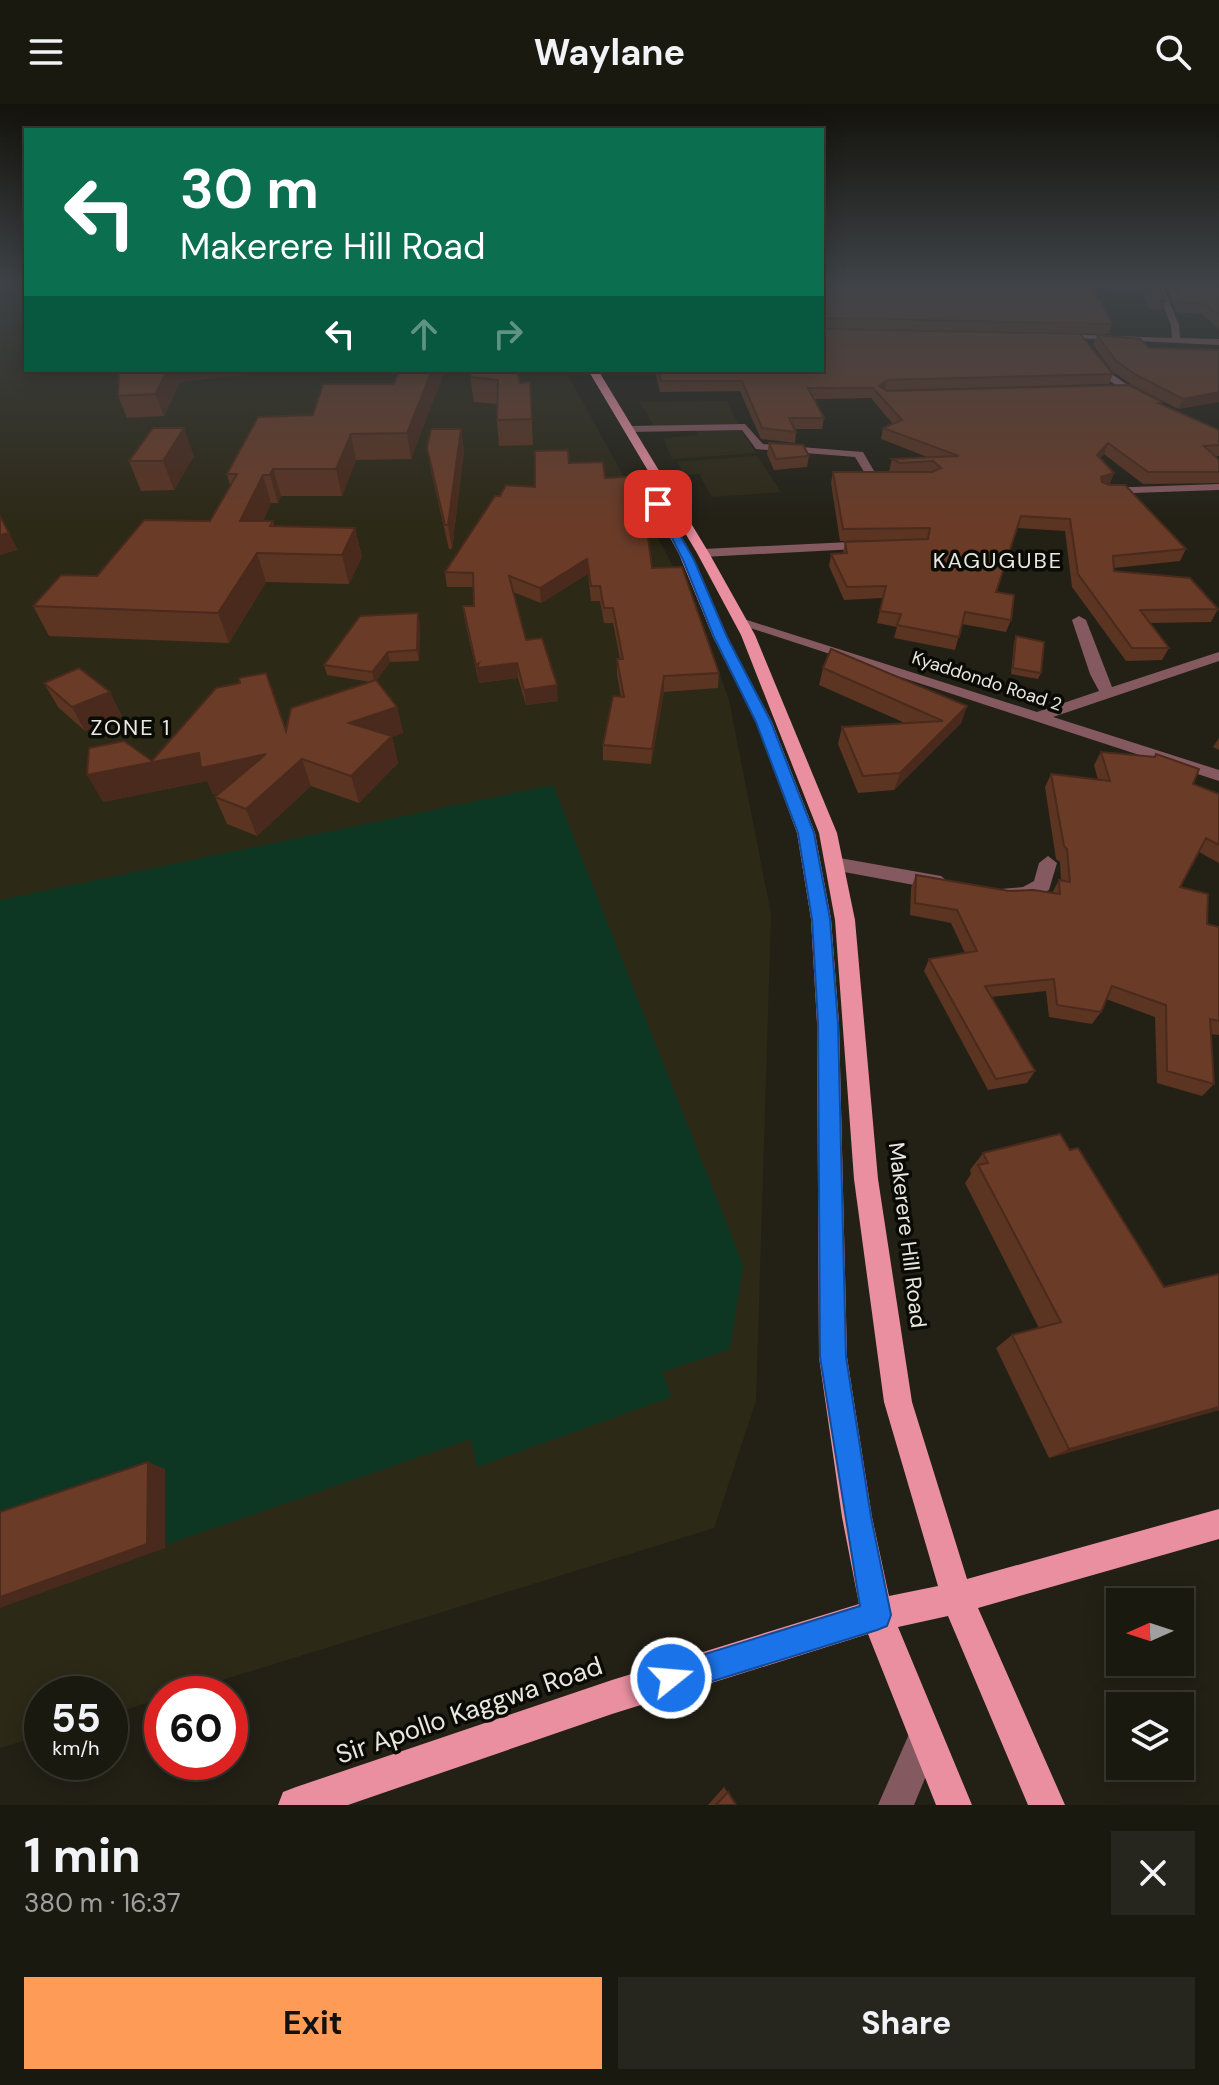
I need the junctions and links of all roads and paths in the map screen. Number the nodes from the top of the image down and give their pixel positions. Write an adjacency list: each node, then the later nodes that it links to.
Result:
1 (1098, 362): 4 (street)
2 (583, 372): 25 (main road)
3 (594, 372): 7 (main road, Makerere Hill Road)
4 (1127, 390): 5 (street); 6 (street)
5 (1111, 391)
6 (1158, 406)
7 (628, 429): 8 (street); 12 (main road, Makerere Hill Road)
8 (903, 480)
9 (1219, 487): 10 (street)
10 (1104, 491)
11 (880, 545): 12 (street)
12 (703, 553): 14 (main road, Makerere Hill Road)
13 (1079, 620): 16 (street)
14 (742, 623): 17 (street, Kyaddondo Road 2); 20 (main road, Makerere Hill Road)
15 (1219, 656): 16 (street)
16 (1109, 695): 17 (street)
17 (1036, 718): 18 (street, Kyaddondo Road 2)
18 (1219, 776)
19 (1048, 863): 22 (street)
20 (834, 864): 21 (street); 24 (main road, Makerere Hill Road)
21 (962, 887)
22 (989, 892)
23 (1219, 1524): 24 (main road, Sir Apollo Kaggwa Road)
24 (957, 1598): 25 (main road, Sir Apollo Kaggwa Road); 30 (main road, Makerere Hill Road)
25 (877, 1615): 26 (main road); 27 (main road, Sir Apollo Kaggwa Road)
26 (925, 1737): 28 (street); 29 (main road)
27 (296, 1805)
28 (896, 1805)
29 (954, 1805)
30 (1047, 1805)

